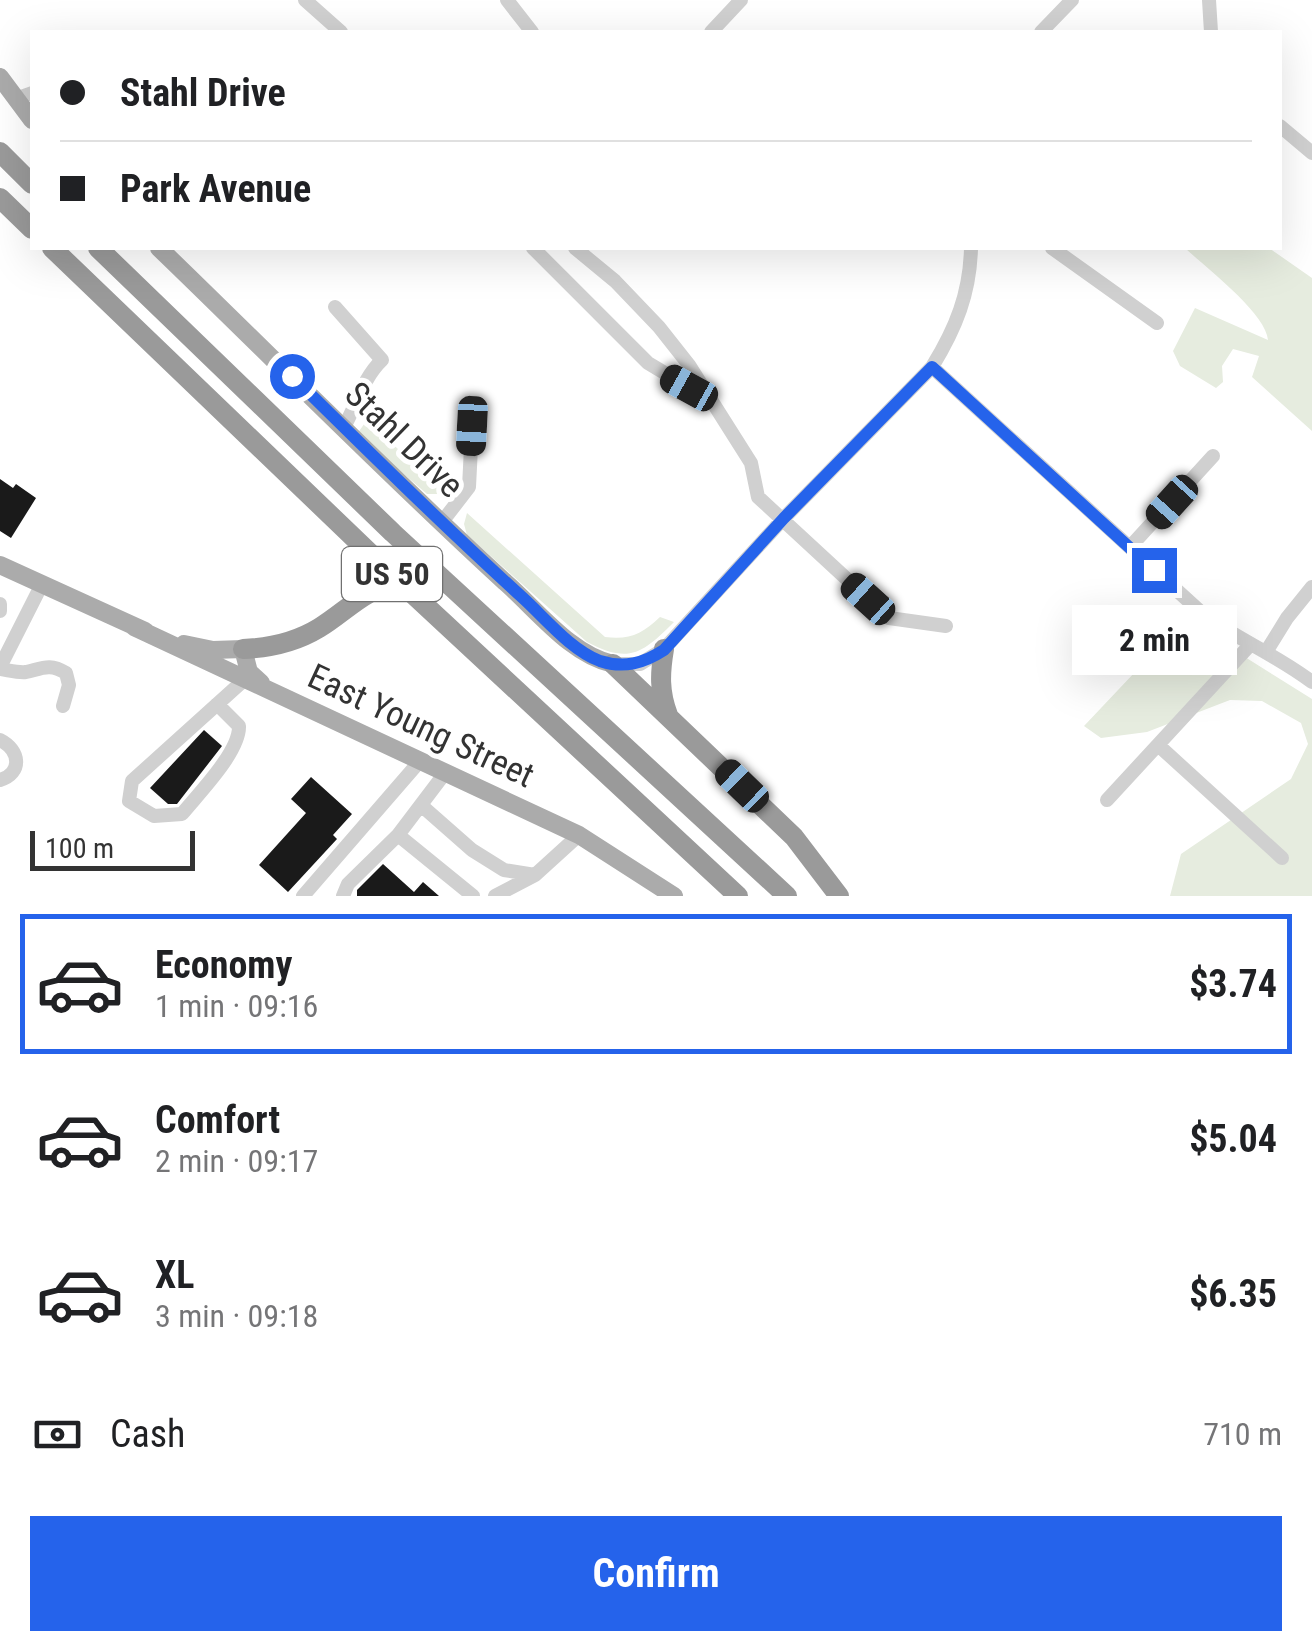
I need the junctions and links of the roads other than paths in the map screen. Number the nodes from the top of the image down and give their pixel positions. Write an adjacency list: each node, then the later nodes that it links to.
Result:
1 (305, 0): 6 (street)
2 (508, 0): 7 (street)
3 (741, 0): 8 (street)
4 (1072, 0): 9 (street)
5 (1209, 0): 10 (street)
6 (339, 30)
7 (530, 30)
8 (713, 30)
9 (1043, 30)
10 (1211, 30)
11 (0, 77): 12 (main road)
12 (24, 96)
13 (1282, 128): 15 (street)
14 (0, 152): 16 (highway)
15 (1312, 152)
16 (30, 182)
17 (0, 198): 18 (highway)
18 (30, 227)
19 (54, 250): 37 (highway, US 50)
20 (100, 250): 72 (highway, US 50)
21 (162, 250): 31 (main road, Stahl Drive)
22 (534, 250): 29 (street)
23 (578, 250): 29 (street)
24 (971, 250): 28 (street)
25 (1055, 250): 27 (street)
26 (335, 307): 31 (street)
27 (1157, 323)
28 (932, 367): 33 (street); 35 (street)
29 (709, 399): 33 (street)
30 (472, 426): 34 (street)
31 (344, 427): 34 (main road, Stahl Drive)
32 (1214, 456): 35 (street)
33 (784, 518): 40 (street); 45 (street)
34 (442, 522): 47 (main road, Stahl Drive)
35 (1130, 548): 43 (street)
36 (0, 565): 38 (main road, East Young Street)
37 (401, 583): 44 (highway); 71 (highway, US 50)
38 (42, 584): 41 (main road, East Young Street); 42 (street)
39 (1312, 586): 46 (street)
40 (946, 626)
41 (134, 627): 44 (main road, East Young Street); 49 (main road, East Young Street)
42 (7, 637): 48 (street)
43 (1250, 645): 46 (street); 56 (street)
44 (243, 650): 51 (main road)
45 (664, 650): 47 (street); 54 (highway)
46 (1266, 652): 50 (street)
47 (613, 664): 54 (highway)
48 (0, 668): 53 (street)
49 (244, 680): 51 (main road, East Young Street); 52 (street)
50 (1312, 682)
51 (268, 690): 57 (main road, East Young Street)
52 (217, 704): 52 (street)
53 (63, 706)
54 (668, 716): 73 (highway)
55 (0, 740): 59 (street)
56 (1158, 745): 60 (street); 64 (street)
57 (420, 761): 58 (main road, East Young Street); 66 (street)
58 (446, 773): 61 (street); 62 (main road, East Young Street)
59 (0, 780)
60 (1107, 800)
61 (422, 806): 63 (street); 65 (street)
62 (579, 835): 65 (street); 70 (main road, East Young Street)
63 (398, 836): 67 (street); 68 (street)
64 (1282, 858)
65 (535, 875): 69 (street)
66 (303, 896)
67 (343, 896)
68 (473, 896)
69 (495, 896)
70 (674, 896)
71 (738, 896)
72 (787, 896)
73 (839, 896)

